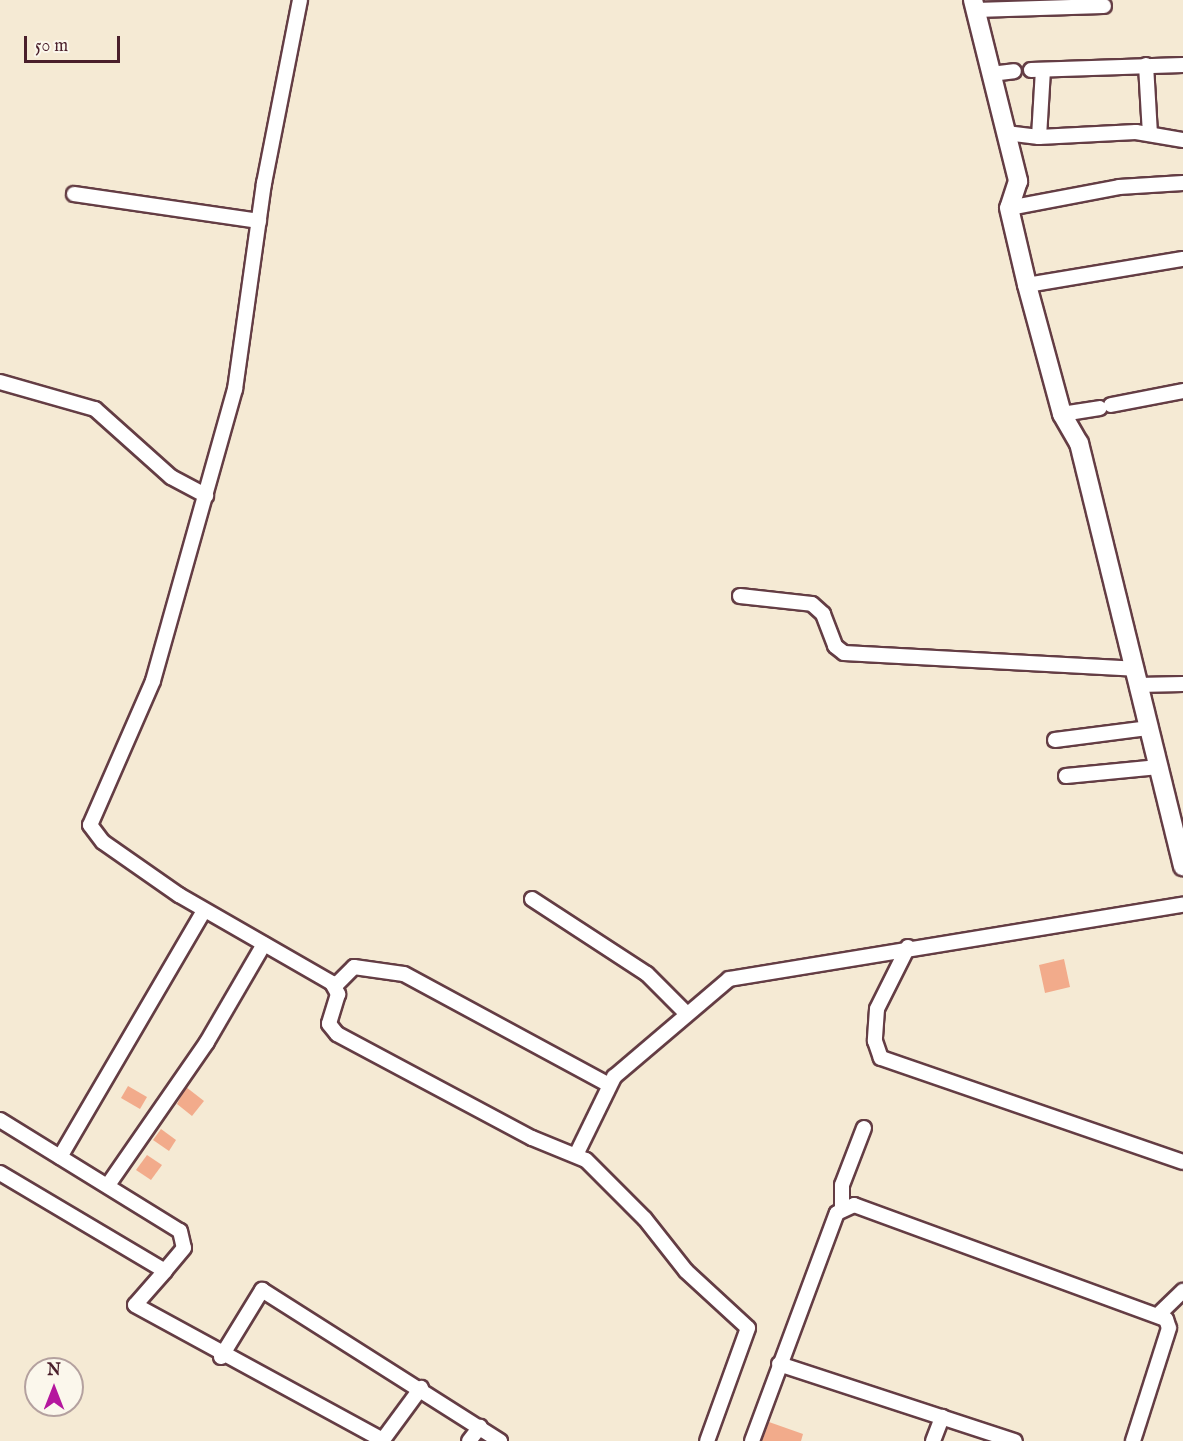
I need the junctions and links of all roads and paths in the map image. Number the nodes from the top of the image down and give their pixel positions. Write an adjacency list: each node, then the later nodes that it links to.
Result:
1 (300, 0): 15 (street)
2 (974, 5): 3 (street); 7 (main road)
3 (1104, 6)
4 (1146, 65): 5 (street); 9 (street); 10 (street)
5 (1183, 65)
6 (1014, 71): 7 (street)
7 (991, 74): 8 (main road)
8 (1006, 133): 10 (street); 14 (main road)
9 (1150, 134): 10 (street); 11 (street)
10 (1039, 137)
11 (1183, 140)
12 (1183, 183): 14 (street)
13 (74, 194): 15 (street)
14 (1009, 208): 17 (main road)
15 (258, 221): 21 (street)
16 (1183, 259): 17 (street)
17 (1027, 285): 20 (main road)
18 (0, 382): 21 (street)
19 (1183, 391): 20 (street)
20 (1062, 414): 23 (main road)
21 (206, 496): 32 (street)
22 (740, 596): 23 (street)
23 (1136, 677): 24 (street); 25 (main road)
24 (1183, 684)
25 (1149, 728): 26 (street); 27 (main road)
26 (1055, 740)
27 (1159, 767): 28 (street); 29 (main road)
28 (1066, 776)
29 (1183, 866)
30 (532, 899): 36 (street)
31 (1183, 905): 34 (street)
32 (204, 910): 33 (street); 41 (street)
33 (264, 944): 35 (street); 44 (street)
34 (908, 947): 36 (street); 42 (street)
35 (335, 986): 37 (street); 40 (street)
36 (685, 1012): 37 (street)
37 (609, 1085): 40 (street)
38 (0, 1120): 41 (street)
39 (864, 1128): 45 (street)
40 (578, 1153): 57 (street)
41 (60, 1157): 44 (street)
42 (1183, 1162)
43 (0, 1173): 46 (street)
44 (108, 1185): 46 (street)
45 (842, 1208): 48 (street); 50 (street)
46 (165, 1271): 49 (street)
47 (1183, 1291): 48 (street)
48 (1158, 1315): 61 (street)
49 (221, 1357): 51 (street); 54 (street)
50 (779, 1364): 52 (street); 58 (street)
51 (421, 1388): 53 (street); 54 (street)
52 (942, 1417): 59 (street); 60 (street)
53 (480, 1427): 55 (street); 56 (street)
54 (382, 1441)
55 (469, 1441)
56 (500, 1441)
57 (707, 1441)
58 (752, 1441)
59 (933, 1441)
60 (1015, 1441)
61 (1133, 1441)

